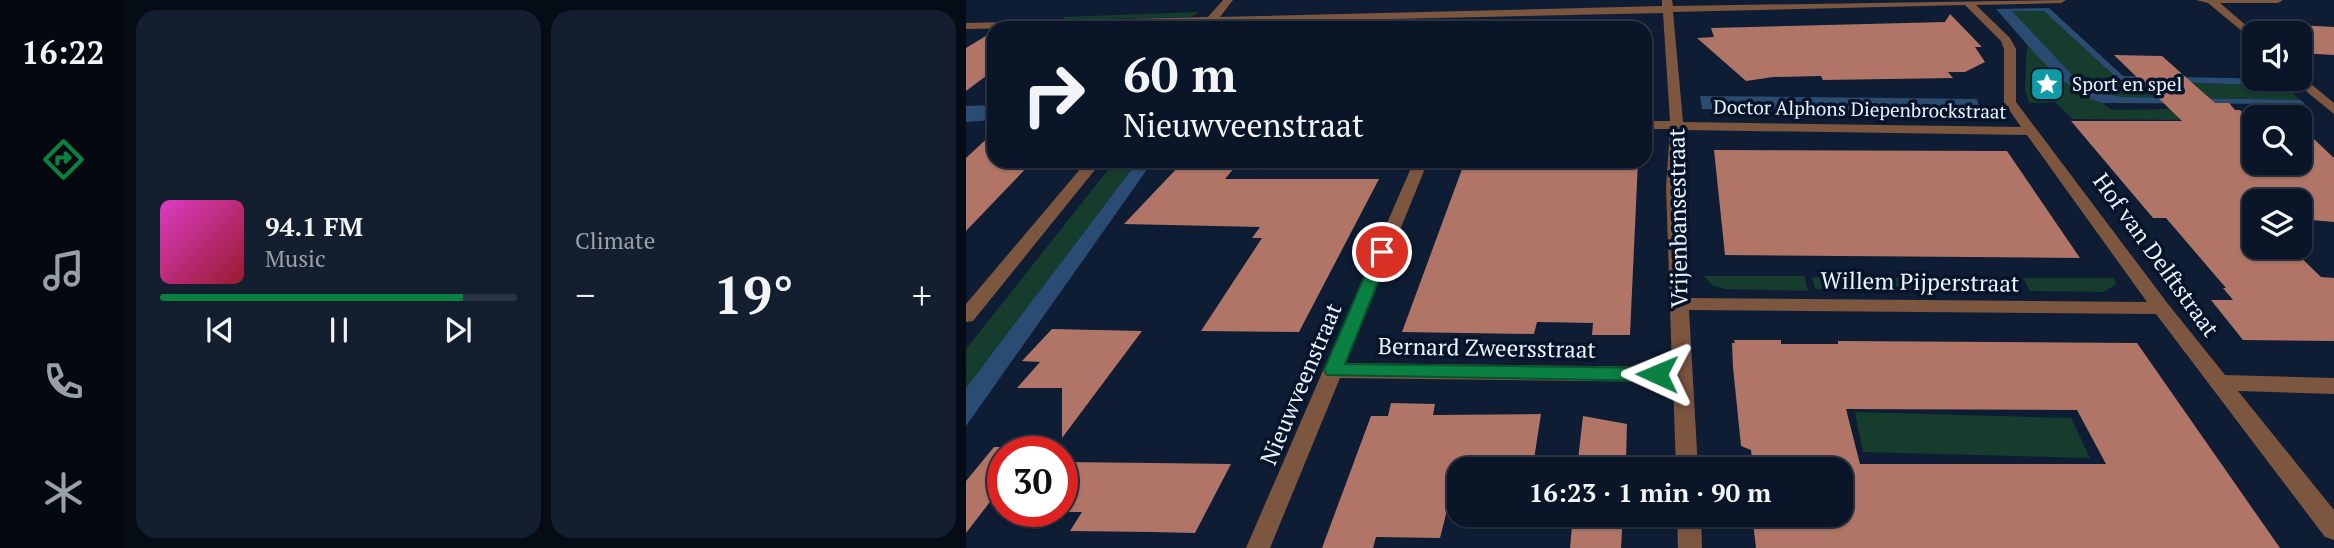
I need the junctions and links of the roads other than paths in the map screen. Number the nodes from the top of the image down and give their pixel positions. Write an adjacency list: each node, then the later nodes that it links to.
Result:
1 (1228, 0): 10 (street)
2 (2061, 0): 6 (street)
3 (2201, 0): 4 (street)
4 (2212, 0): 5 (street); 15 (street)
5 (2278, 0)
6 (1967, 2): 7 (street); 20 (street, Hof van Delftstraat)
7 (1668, 4): 8 (street); 19 (street, Vrijenbansestraat)
8 (1608, 5): 9 (street)
9 (1428, 15): 11 (street); 12 (street)
10 (1210, 21)
11 (1233, 21)
12 (1424, 21)
13 (966, 26): 14 (street)
14 (987, 26)
15 (2242, 27)
16 (2312, 91): 17 (street)
17 (2334, 110)
18 (1652, 125): 19 (street, Doctor Alphons Diepenbrockstraat)
19 (1678, 125): 20 (street, Doctor Alphons Diepenbrockstraat); 23 (street, Vrijenbansestraat)
20 (2033, 131): 24 (street, Hof van Delftstraat)
21 (1089, 168): 25 (street)
22 (1418, 168): 26 (street, Nieuwveenstraat)
23 (1679, 304): 24 (street, Willem Pijperstraat); 27 (street, Vrijenbansestraat)
24 (2161, 308): 28 (street, Hof van Delftstraat)
25 (966, 316)
26 (1334, 370): 27 (street, Bernard Zweersstraat); 33 (street, Nieuwveenstraat)
27 (1682, 375): 30 (street, Vrijenbansestraat)
28 (2219, 383): 29 (street); 32 (street, Hof van Delftstraat)
29 (2334, 386)
30 (1686, 457)
31 (1689, 527): 34 (street)
32 (2334, 529)
33 (1258, 548)
34 (1690, 548)

